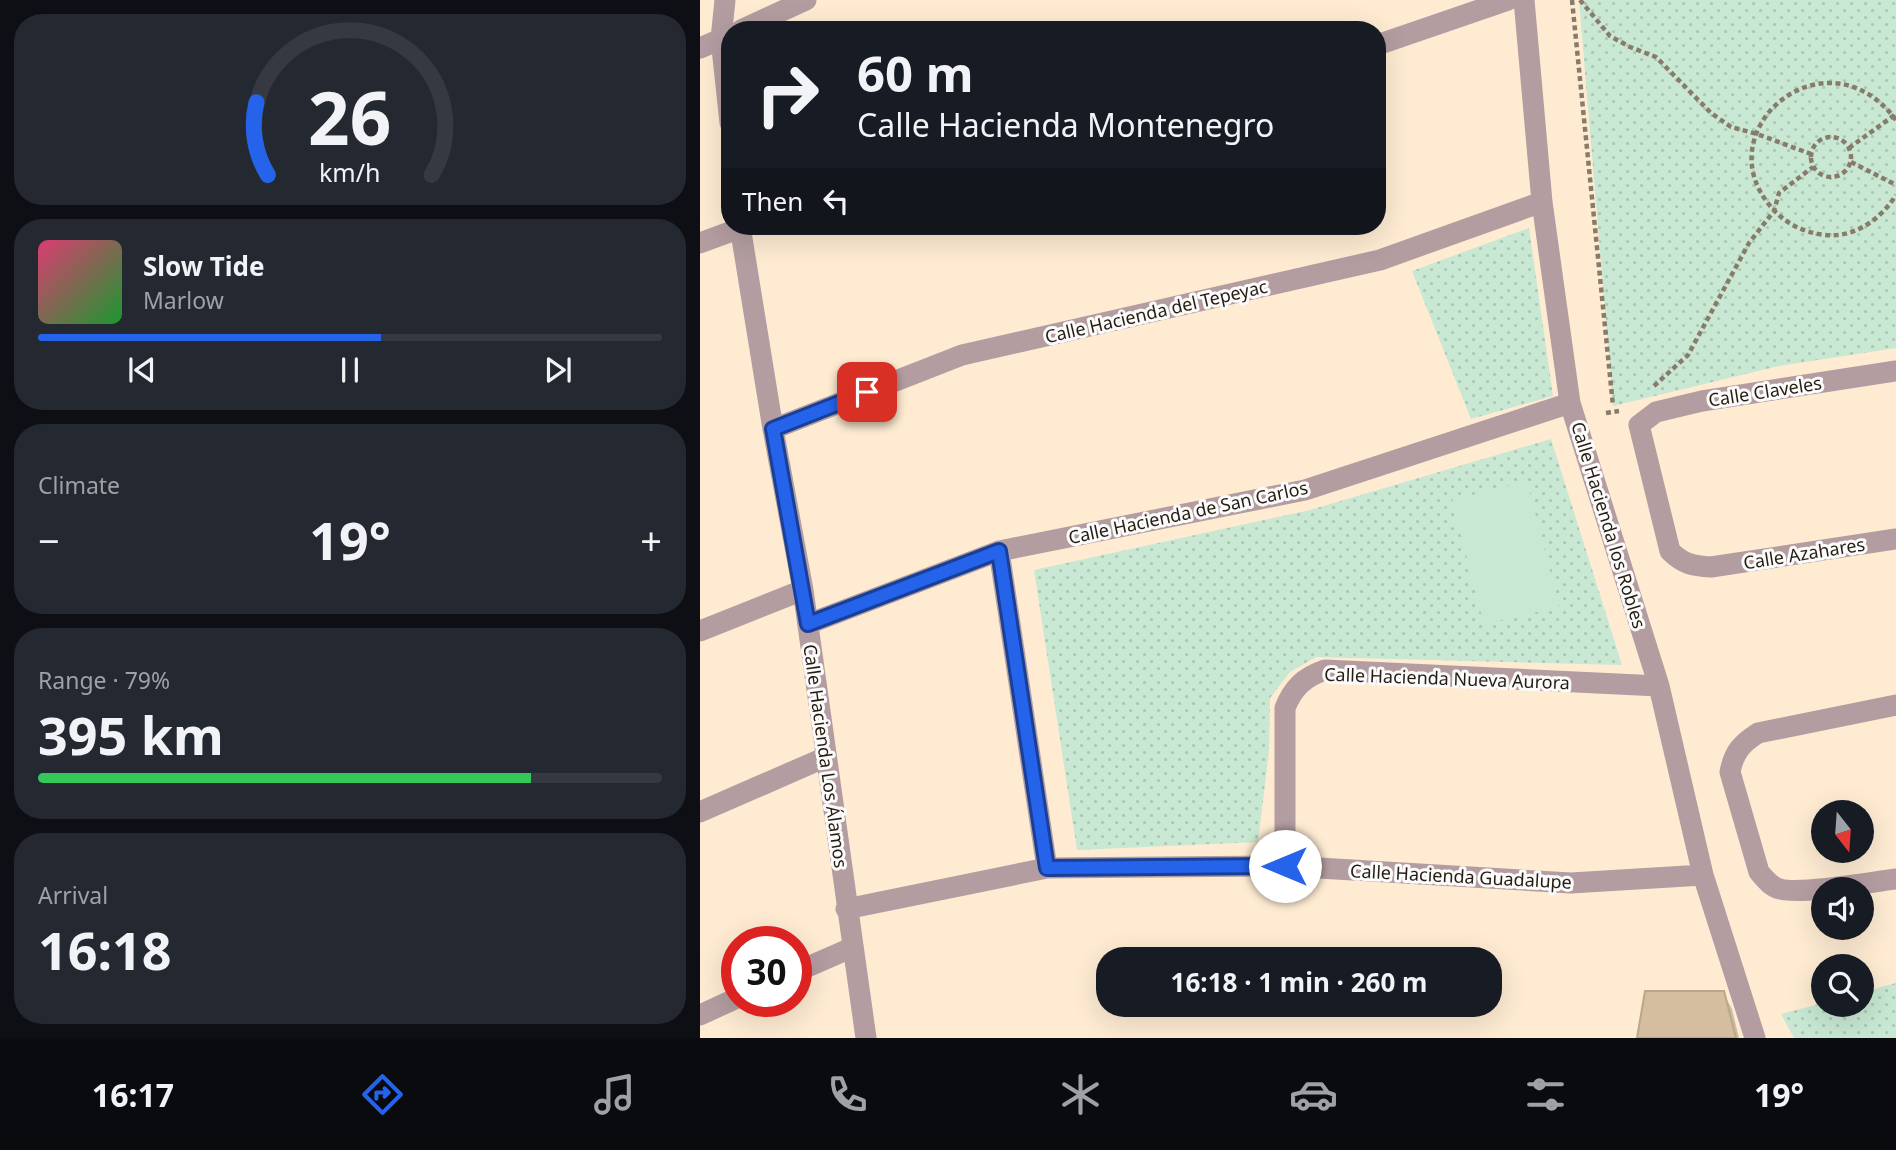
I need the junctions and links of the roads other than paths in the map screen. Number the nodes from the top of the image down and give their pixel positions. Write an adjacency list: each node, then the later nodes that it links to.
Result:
1 (725, 0): 5 (street)
2 (806, 0): 6 (street)
3 (1508, 0): 8 (street)
4 (1524, 0): 10 (street, Calle Hacienda los Robles)
5 (726, 21)
6 (760, 21)
7 (721, 39): 9 (street)
8 (1386, 42)
9 (700, 48)
10 (1542, 202): 15 (street, Calle Hacienda los Robles); 16 (street, Calle Hacienda del Tepeyac)
11 (721, 234): 13 (street)
12 (743, 235): 16 (street, Calle Hacienda Los Álamos)
13 (700, 243)
14 (1896, 371): 19 (street, Calle Claveles)
15 (1570, 403): 18 (street, Calle Hacienda de San Carlos); 23 (street, Calle Hacienda los Robles)
16 (773, 429): 20 (street, Calle Hacienda Los Álamos)
17 (1896, 539): 19 (street, Calle Azahares)
18 (999, 551): 21 (street, Calle Hacienda de San Carlos); 28 (street)
19 (1711, 567)
20 (803, 590): 21 (street, Calle Hacienda Los Álamos); 22 (street)
21 (808, 624): 25 (street, Calle Hacienda Los Álamos)
22 (700, 631)
23 (1659, 686): 27 (street, Calle Hacienda Nueva Aurora); 29 (street, Calle Hacienda los Robles)
24 (1896, 705): 30 (street)
25 (826, 757): 26 (street); 31 (street, Calle Hacienda Los Álamos)
26 (700, 812)
27 (1285, 866): 28 (street, Calle Hacienda Guadalupe); 29 (street, Calle Hacienda Guadalupe)
28 (1047, 868): 31 (street, Calle Hacienda Guadalupe)
29 (1703, 874): 37 (street, Calle Hacienda los Robles)
30 (1896, 879)
31 (846, 909): 32 (street, Calle Hacienda Los Álamos)
32 (851, 948): 33 (street); 36 (street, Calle Hacienda Los Álamos)
33 (812, 965)
34 (721, 1005): 35 (street)
35 (700, 1014)
36 (866, 1038)
37 (1755, 1038)

